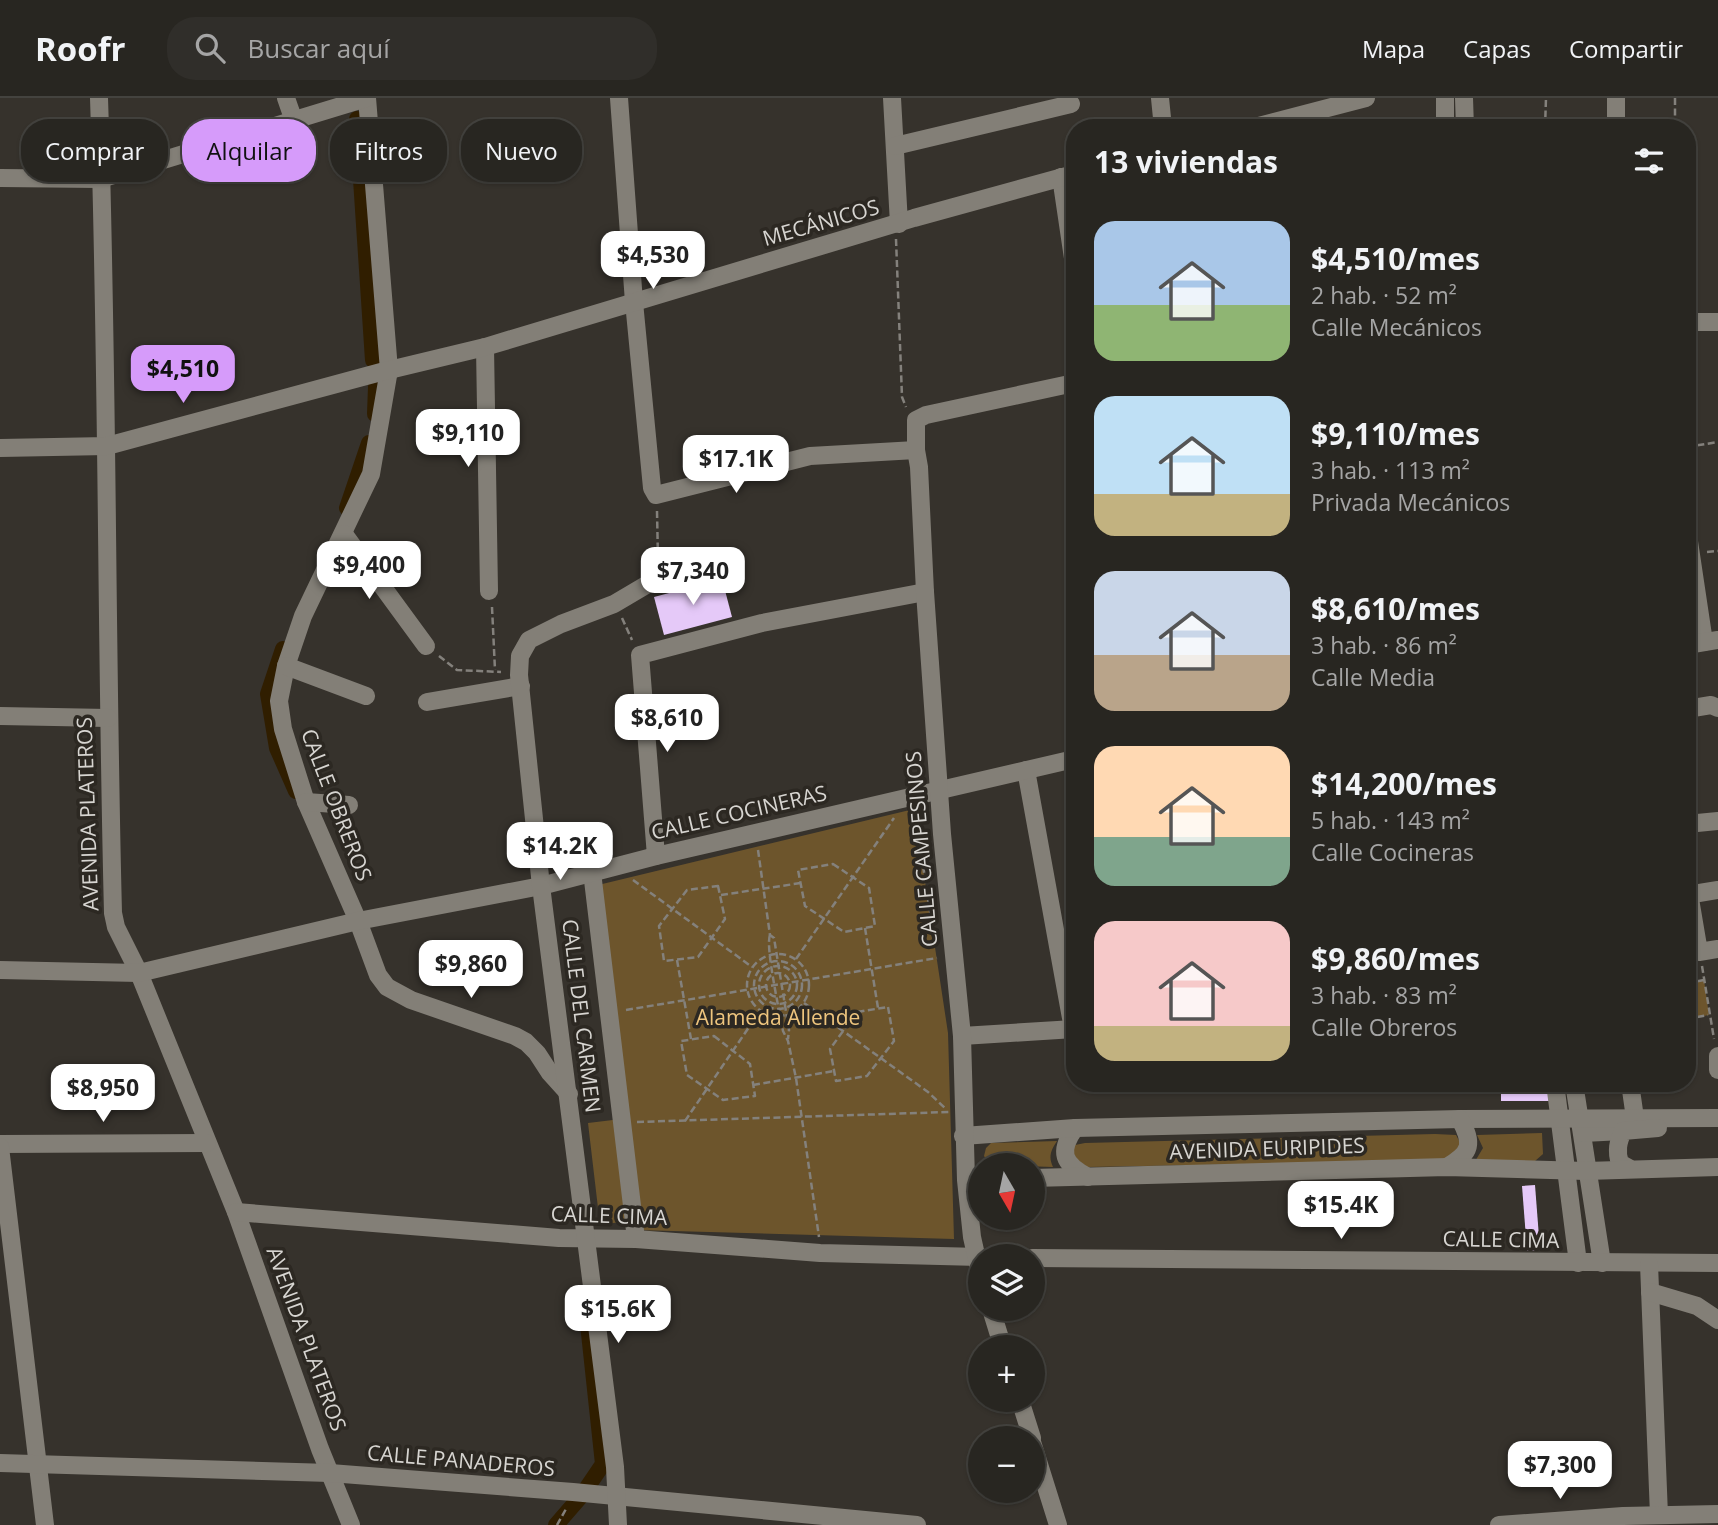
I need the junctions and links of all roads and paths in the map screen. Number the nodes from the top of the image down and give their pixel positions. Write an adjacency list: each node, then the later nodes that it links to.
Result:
1 (99, 98): 14 (street, AVENIDA PLATEROS)
2 (286, 98): 15 (street)
3 (367, 98): 16 (street); 35 (street, CALLE OBREROS)
4 (619, 98): 31 (street)
5 (892, 98): 24 (street)
6 (1160, 98): 17 (street)
7 (1366, 98): 18 (street)
8 (1445, 98): 19 (street)
9 (1464, 98): 20 (street)
10 (1546, 98): 21 (path)
11 (1616, 98): 22 (street)
12 (1675, 98): 23 (path)
13 (1071, 104): 24 (street)
14 (100, 119)
15 (293, 119)
16 (300, 119)
17 (1162, 119)
18 (1286, 119)
19 (1445, 119)
20 (1465, 119)
21 (1545, 119)
22 (1616, 119)
23 (1675, 119)
24 (895, 146): 29 (street)
25 (1066, 176): 29 (street, MECÁNICOS)
26 (0, 178): 27 (street)
27 (21, 178)
28 (101, 182): 39 (street, AVENIDA PLATEROS)
29 (899, 224): 31 (street, MECÁNICOS)
30 (895, 242): 37 (path)
31 (634, 302): 34 (street, MECÁNICOS); 43 (street)
32 (1696, 322): 33 (street)
33 (1718, 322)
34 (485, 347): 35 (street, MECÁNICOS); 46 (street)
35 (384, 371): 39 (street, MECÁNICOS); 44 (street, CALLE OBREROS)
36 (1066, 385): 37 (street)
37 (916, 420): 42 (street, CALLE CAMPESINOS)
38 (1718, 442): 40 (path)
39 (107, 446): 41 (street, MECÁNICOS); 61 (street, AVENIDA PLATEROS)
40 (1696, 446)
41 (0, 448)
42 (916, 450): 43 (street); 47 (street, CALLE CAMPESINOS)
43 (656, 495): 45 (path)
44 (344, 534): 51 (street); 53 (street, CALLE OBREROS)
45 (658, 578): 55 (street)
46 (489, 591): 54 (path)
47 (925, 592): 52 (street); 64 (street, CALLE CAMPESINOS)
48 (1696, 605): 50 (street)
49 (621, 613): 52 (path)
50 (1703, 642)
51 (426, 646): 54 (path)
52 (639, 655): 72 (street)
53 (286, 666): 56 (street); 66 (street, CALLE OBREROS)
54 (495, 670): 55 (path)
55 (520, 680): 57 (street); 77 (street, CALLE DEL CARMEN)
56 (366, 696)
57 (427, 702)
58 (1696, 708): 59 (street)
59 (1718, 708)
60 (0, 716): 61 (street)
61 (108, 718): 103 (street, AVENIDA PLATEROS)
62 (1066, 762): 63 (street, CALLE COCINERAS)
63 (1026, 770): 64 (street, CALLE COCINERAS); 113 (street)
64 (939, 789): 65 (street, CALLE COCINERAS); 134 (street, CALLE CAMPESINOS)
65 (912, 796): 72 (street, CALLE COCINERAS); 93 (path)
66 (306, 802): 67 (street); 84 (street, CALLE OBREROS)
67 (349, 805)
68 (898, 813): 75 (path)
69 (1718, 821): 70 (street)
70 (1696, 823)
71 (758, 847): 78 (path)
72 (656, 856): 73 (street, CALLE COCINERAS)
73 (592, 872): 77 (street, CALLE COCINERAS); 127 (street)
74 (631, 878): 82 (path)
75 (854, 878): 76 (path); 83 (path); 85 (path)
76 (801, 883): 78 (path); 83 (path)
77 (541, 886): 84 (street, CALLE COCINERAS); 147 (street, CALLE DEL CARMEN)
78 (764, 888): 81 (path); 86 (path)
79 (1696, 890): 80 (street)
80 (1718, 890)
81 (721, 895): 82 (path); 88 (path)
82 (672, 908): 88 (path); 94 (path)
83 (825, 920): 85 (path); 95 (path)
84 (358, 921): 103 (street, CALLE COCINERAS); 147 (street, CALLE OBREROS)
85 (865, 928): 100 (path)
86 (771, 935): 91 (path); 92 (path)
87 (1696, 935): 90 (street)
88 (712, 938): 94 (path); 98 (path)
89 (1718, 949): 90 (street)
90 (1699, 952): 106 (path)
91 (775, 954): 92 (path); 95 (path); 96 (path)
92 (770, 955): 97 (path); 98 (path)
93 (937, 958): 100 (path); 101 (path)
94 (677, 959): 119 (path)
95 (796, 959): 105 (path)
96 (776, 961): 97 (path); 99 (path); 108 (path)
97 (771, 962): 99 (path); 115 (path)
98 (752, 967): 116 (path)
99 (775, 967): 104 (path); 107 (path); 115 (path)
100 (871, 968): 105 (path); 124 (path)
101 (939, 968)
102 (0, 970): 103 (street, CALLE COCINERAS)
103 (139, 973): 161 (street, AVENIDA PLATEROS)
104 (776, 974): 110 (path); 111 (path); 112 (path); 114 (path)
105 (809, 979): 108 (path); 121 (path)
106 (1704, 980): 109 (path); 129 (path)
107 (797, 981): 108 (path); 110 (path); 120 (path)
108 (802, 981): 123 (path)
109 (1696, 981)
110 (790, 983): 111 (path); 118 (path)
111 (781, 984): 112 (path); 118 (path)
112 (776, 985): 114 (path); 117 (path)
113 (1066, 986)
114 (766, 987): 115 (path); 117 (path)
115 (757, 989): 116 (path); 122 (path); 125 (path)
116 (747, 990): 119 (path); 126 (path)
117 (778, 996): 118 (path); 122 (path)
118 (783, 996): 120 (path)
119 (684, 1001): 127 (path); 135 (path)
120 (784, 1002): 122 (path); 123 (path)
121 (804, 1003): 128 (path); 133 (path)
122 (779, 1004): 125 (path)
123 (785, 1008): 125 (path); 128 (path)
124 (878, 1008): 133 (path); 138 (path)
125 (779, 1009): 130 (path)
126 (760, 1010): 130 (path); 137 (path)
127 (609, 1012): 156 (street)
128 (786, 1015): 130 (path); 136 (path)
129 (1709, 1015): 131 (path); 139 (path)
130 (780, 1016): 136 (path)
131 (1696, 1017)
132 (1066, 1030): 134 (street)
133 (843, 1031): 138 (path); 140 (path)
134 (962, 1037): 160 (street, CALLE CAMPESINOS)
135 (691, 1039): 137 (path); 143 (path)
136 (788, 1041): 141 (path)
137 (733, 1051): 142 (path); 143 (path)
138 (882, 1059): 140 (path); 149 (path)
139 (1718, 1061)
140 (834, 1071): 141 (path)
141 (796, 1078): 142 (path); 150 (path)
142 (753, 1085): 143 (path)
143 (706, 1090): 155 (path)
144 (1556, 1092): 153 (street)
145 (1576, 1092): 158 (street)
146 (1630, 1092): 157 (street)
147 (569, 1094): 172 (street, CALLE DEL CARMEN)
148 (949, 1098): 149 (path)
149 (949, 1112): 150 (path); 154 (path)
150 (802, 1117): 155 (path); 174 (path)
151 (1718, 1118): 157 (street, AVENIDA EURIPIDES)
152 (1460, 1119): 153 (street, AVENIDA EURIPIDES); 159 (street, AVENIDA EURIPIDES); 164 (street)
153 (1560, 1119): 158 (street, AVENIDA EURIPIDES); 167 (street)
154 (949, 1120)
155 (685, 1121): 156 (path)
156 (622, 1122): 173 (street)
157 (1629, 1124): 158 (street, AVENIDA EURIPIDES); 166 (street)
158 (1582, 1126): 168 (street)
159 (1075, 1128): 160 (street, AVENIDA EURIPIDES); 169 (street)
160 (964, 1136): 163 (street, CALLE CAMPESINOS)
161 (207, 1143): 162 (street); 171 (street, AVENIDA PLATEROS)
162 (0, 1145): 184 (street)
163 (968, 1156)
164 (1447, 1167): 167 (street, AVENIDA EURIPIDES); 169 (street, AVENIDA EURIPIDES)
165 (1718, 1167): 166 (street, AVENIDA EURIPIDES)
166 (1629, 1168): 168 (street, AVENIDA EURIPIDES)
167 (1568, 1170): 168 (street, AVENIDA EURIPIDES); 177 (street)
168 (1586, 1171): 178 (street)
169 (1088, 1177): 170 (street, AVENIDA EURIPIDES)
170 (1045, 1178)
171 (236, 1212): 172 (street, CALLE CIMA); 185 (street, AVENIDA PLATEROS)
172 (584, 1238): 173 (street, CALLE CIMA); 187 (street)
173 (636, 1239): 174 (street, CALLE CIMA)
174 (820, 1253): 176 (street, CALLE CIMA)
175 (1045, 1258): 177 (street, CALLE CIMA)
176 (968, 1261)
177 (1578, 1263): 178 (street, CALLE CIMA)
178 (1602, 1263): 180 (street, CALLE CIMA)
179 (1718, 1263): 180 (street, CALLE CIMA)
180 (1649, 1264): 181 (street)
181 (1650, 1292): 182 (street); 190 (street)
182 (1718, 1320)
183 (0, 1464): 184 (street, CALLE PANADEROS)
184 (38, 1465): 185 (street, CALLE PANADEROS); 192 (street)
185 (330, 1473): 187 (street, CALLE PANADEROS); 193 (street, AVENIDA PLATEROS)
186 (1045, 1482): 197 (street)
187 (617, 1497): 195 (street); 196 (street, CALLE PANADEROS)
188 (566, 1509): 194 (path)
189 (1718, 1514): 190 (street)
190 (1659, 1515): 191 (street)
191 (1623, 1520): 198 (street)
192 (46, 1525)
193 (351, 1525)
194 (557, 1525)
195 (618, 1525)
196 (917, 1525)
197 (1058, 1525)
198 (1499, 1525)

